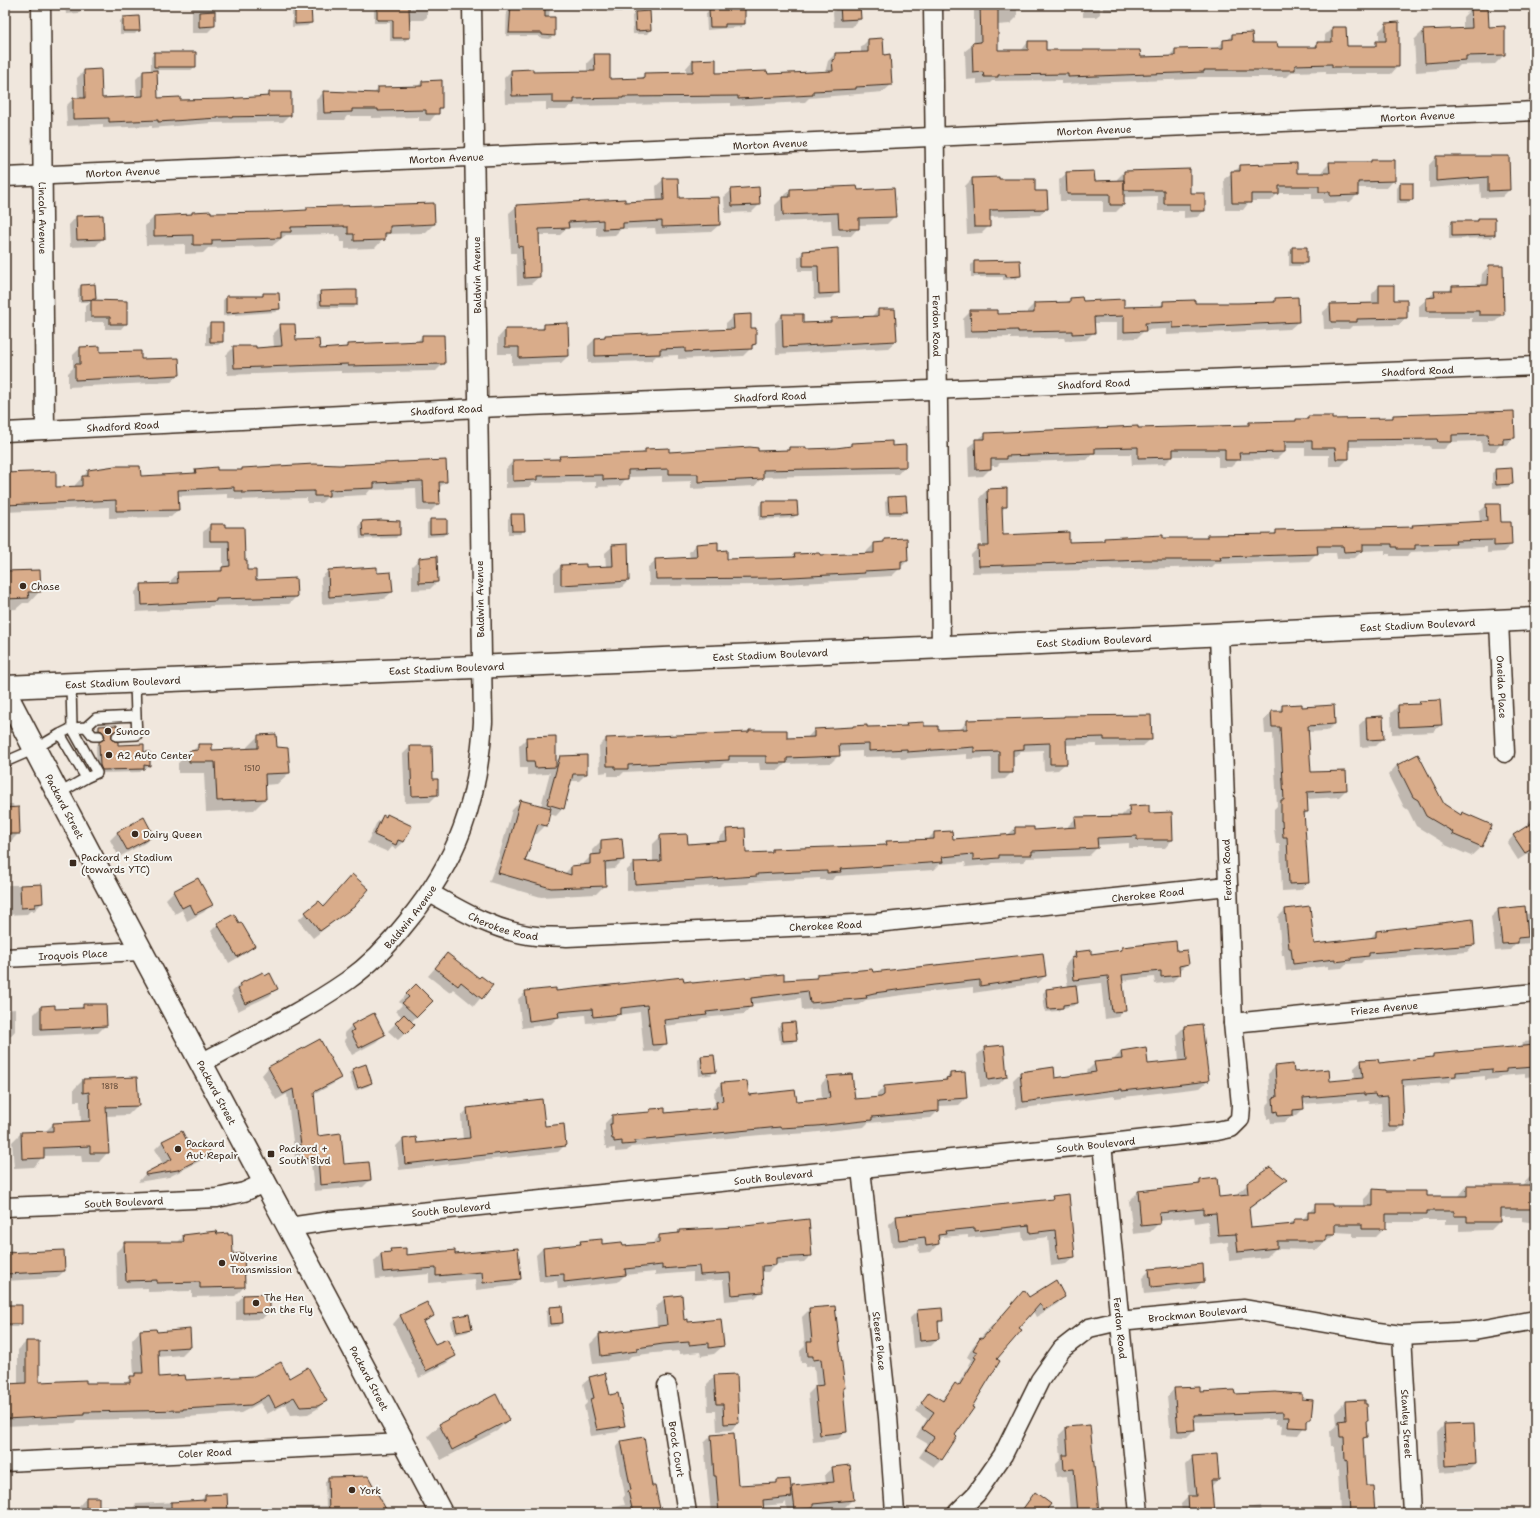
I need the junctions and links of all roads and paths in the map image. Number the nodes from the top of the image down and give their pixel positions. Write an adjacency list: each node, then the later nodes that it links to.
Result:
1 (41, 5): 7 (street, Lincoln Avenue)
2 (472, 5): 6 (street, Baldwin Avenue)
3 (933, 5): 5 (street, Ferdon Road)
4 (1535, 111): 5 (street, Morton Avenue)
5 (935, 136): 6 (street, Morton Avenue); 10 (street, Ferdon Road)
6 (474, 157): 7 (street, Morton Avenue); 11 (street, Baldwin Avenue)
7 (43, 175): 8 (street, Morton Avenue); 12 (street, Lincoln Avenue)
8 (5, 176)
9 (1535, 366): 10 (street, Shadford Road)
10 (937, 390): 11 (street, Shadford Road); 17 (street, Ferdon Road)
11 (480, 408): 12 (street, Shadford Road); 18 (street, Baldwin Avenue)
12 (45, 430): 13 (street, Shadford Road)
13 (5, 432)
14 (1535, 619): 15 (main road, East Stadium Boulevard)
15 (1499, 621): 16 (main road, East Stadium Boulevard); 30 (street, Oneida Place)
16 (1220, 634): 17 (main road, East Stadium Boulevard); 34 (street, Ferdon Road)
17 (941, 647): 18 (main road, East Stadium Boulevard)
18 (482, 668): 19 (main road, East Stadium Boulevard); 35 (street, Baldwin Avenue)
19 (135, 682): 20 (main road, East Stadium Boulevard); 23 (lane)
20 (71, 684): 21 (main road, East Stadium Boulevard); 25 (lane)
21 (5, 686)
22 (5, 692): 29 (main road, Packard Street)
23 (136, 716): 24 (lane); 28 (lane)
24 (86, 727): 25 (lane); 27 (lane)
25 (72, 728): 26 (lane); 32 (lane)
26 (60, 734): 29 (lane); 32 (lane)
27 (99, 736)
28 (117, 736)
29 (35, 749): 31 (lane); 33 (main road, Packard Street)
30 (1505, 753)
31 (5, 762)
32 (86, 778): 33 (lane)
33 (58, 794): 36 (main road, Packard Street)
34 (1228, 886): 35 (street, Cherokee Road); 39 (street, Ferdon Road)
35 (430, 893): 40 (street, Baldwin Avenue)
36 (140, 951): 37 (street, Iroquois Place); 40 (main road, Packard Street)
37 (5, 958)
38 (1535, 993): 39 (street, Frieze Avenue)
39 (1233, 1023): 41 (street, Ferdon Road)
40 (201, 1063): 44 (main road, Packard Street)
41 (1241, 1105): 42 (street, South Boulevard)
42 (1102, 1144): 43 (street, South Boulevard); 47 (street, Ferdon Road)
43 (861, 1169): 46 (street, South Boulevard); 55 (street, Steere Place)
44 (264, 1183): 45 (street, South Boulevard); 46 (main road, Packard Street)
45 (5, 1207)
46 (289, 1227): 51 (main road, Packard Street)
47 (1119, 1320): 49 (street, Brockman Boulevard); 56 (street, Brockman Boulevard); 57 (street, Ferdon Road)
48 (1535, 1320): 49 (street, Brockman Boulevard)
49 (1402, 1335): 58 (street, Stanley Street)
50 (667, 1386): 54 (street, Brock Court)
51 (404, 1443): 52 (street, Coler Road); 53 (main road, Packard Street)
52 (5, 1462)
53 (441, 1513)
54 (687, 1513)
55 (895, 1513)
56 (958, 1513)
57 (1139, 1513)
58 (1412, 1513)

